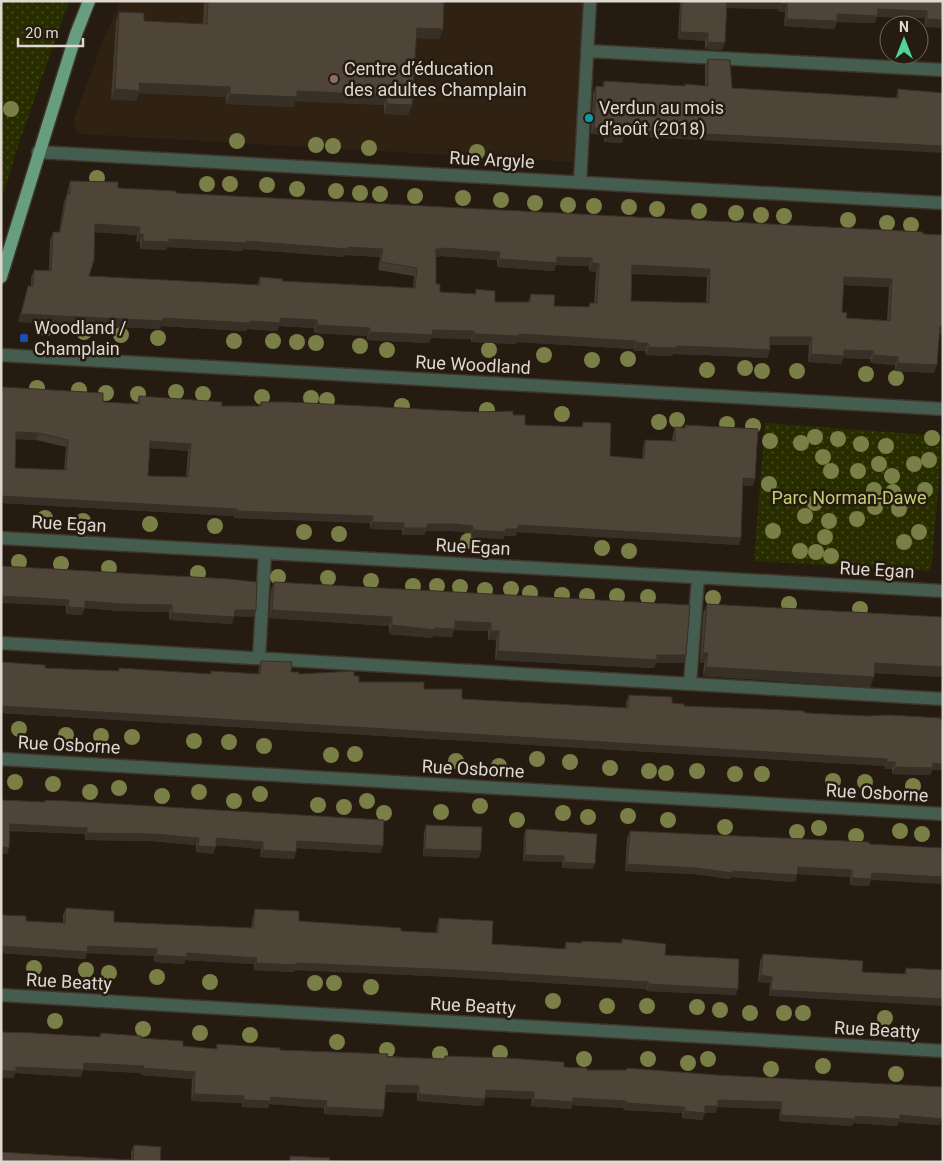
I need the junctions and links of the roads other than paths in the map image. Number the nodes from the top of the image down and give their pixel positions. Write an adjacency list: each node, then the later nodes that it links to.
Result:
1 (90, 1): 5 (main road)
2 (590, 1): 3 (street)
3 (587, 51): 4 (street); 6 (street)
4 (943, 70)
5 (38, 152): 6 (street, Rue Argyle); 8 (main road)
6 (580, 182): 7 (street, Rue Argyle)
7 (943, 203)
8 (1, 277)
9 (1, 355): 10 (street, Rue Woodland)
10 (943, 409)
11 (1, 538): 12 (street, Rue Egan)
12 (265, 553): 13 (street, Rue Egan); 16 (street)
13 (698, 577): 14 (street, Rue Egan); 17 (street)
14 (943, 591)
15 (1, 643): 16 (street)
16 (259, 658): 17 (street)
17 (690, 683): 18 (street)
18 (943, 699)
19 (1, 759): 20 (street, Rue Osborne)
20 (943, 814)
21 (1, 995): 22 (street, Rue Beatty)
22 (943, 1051)

